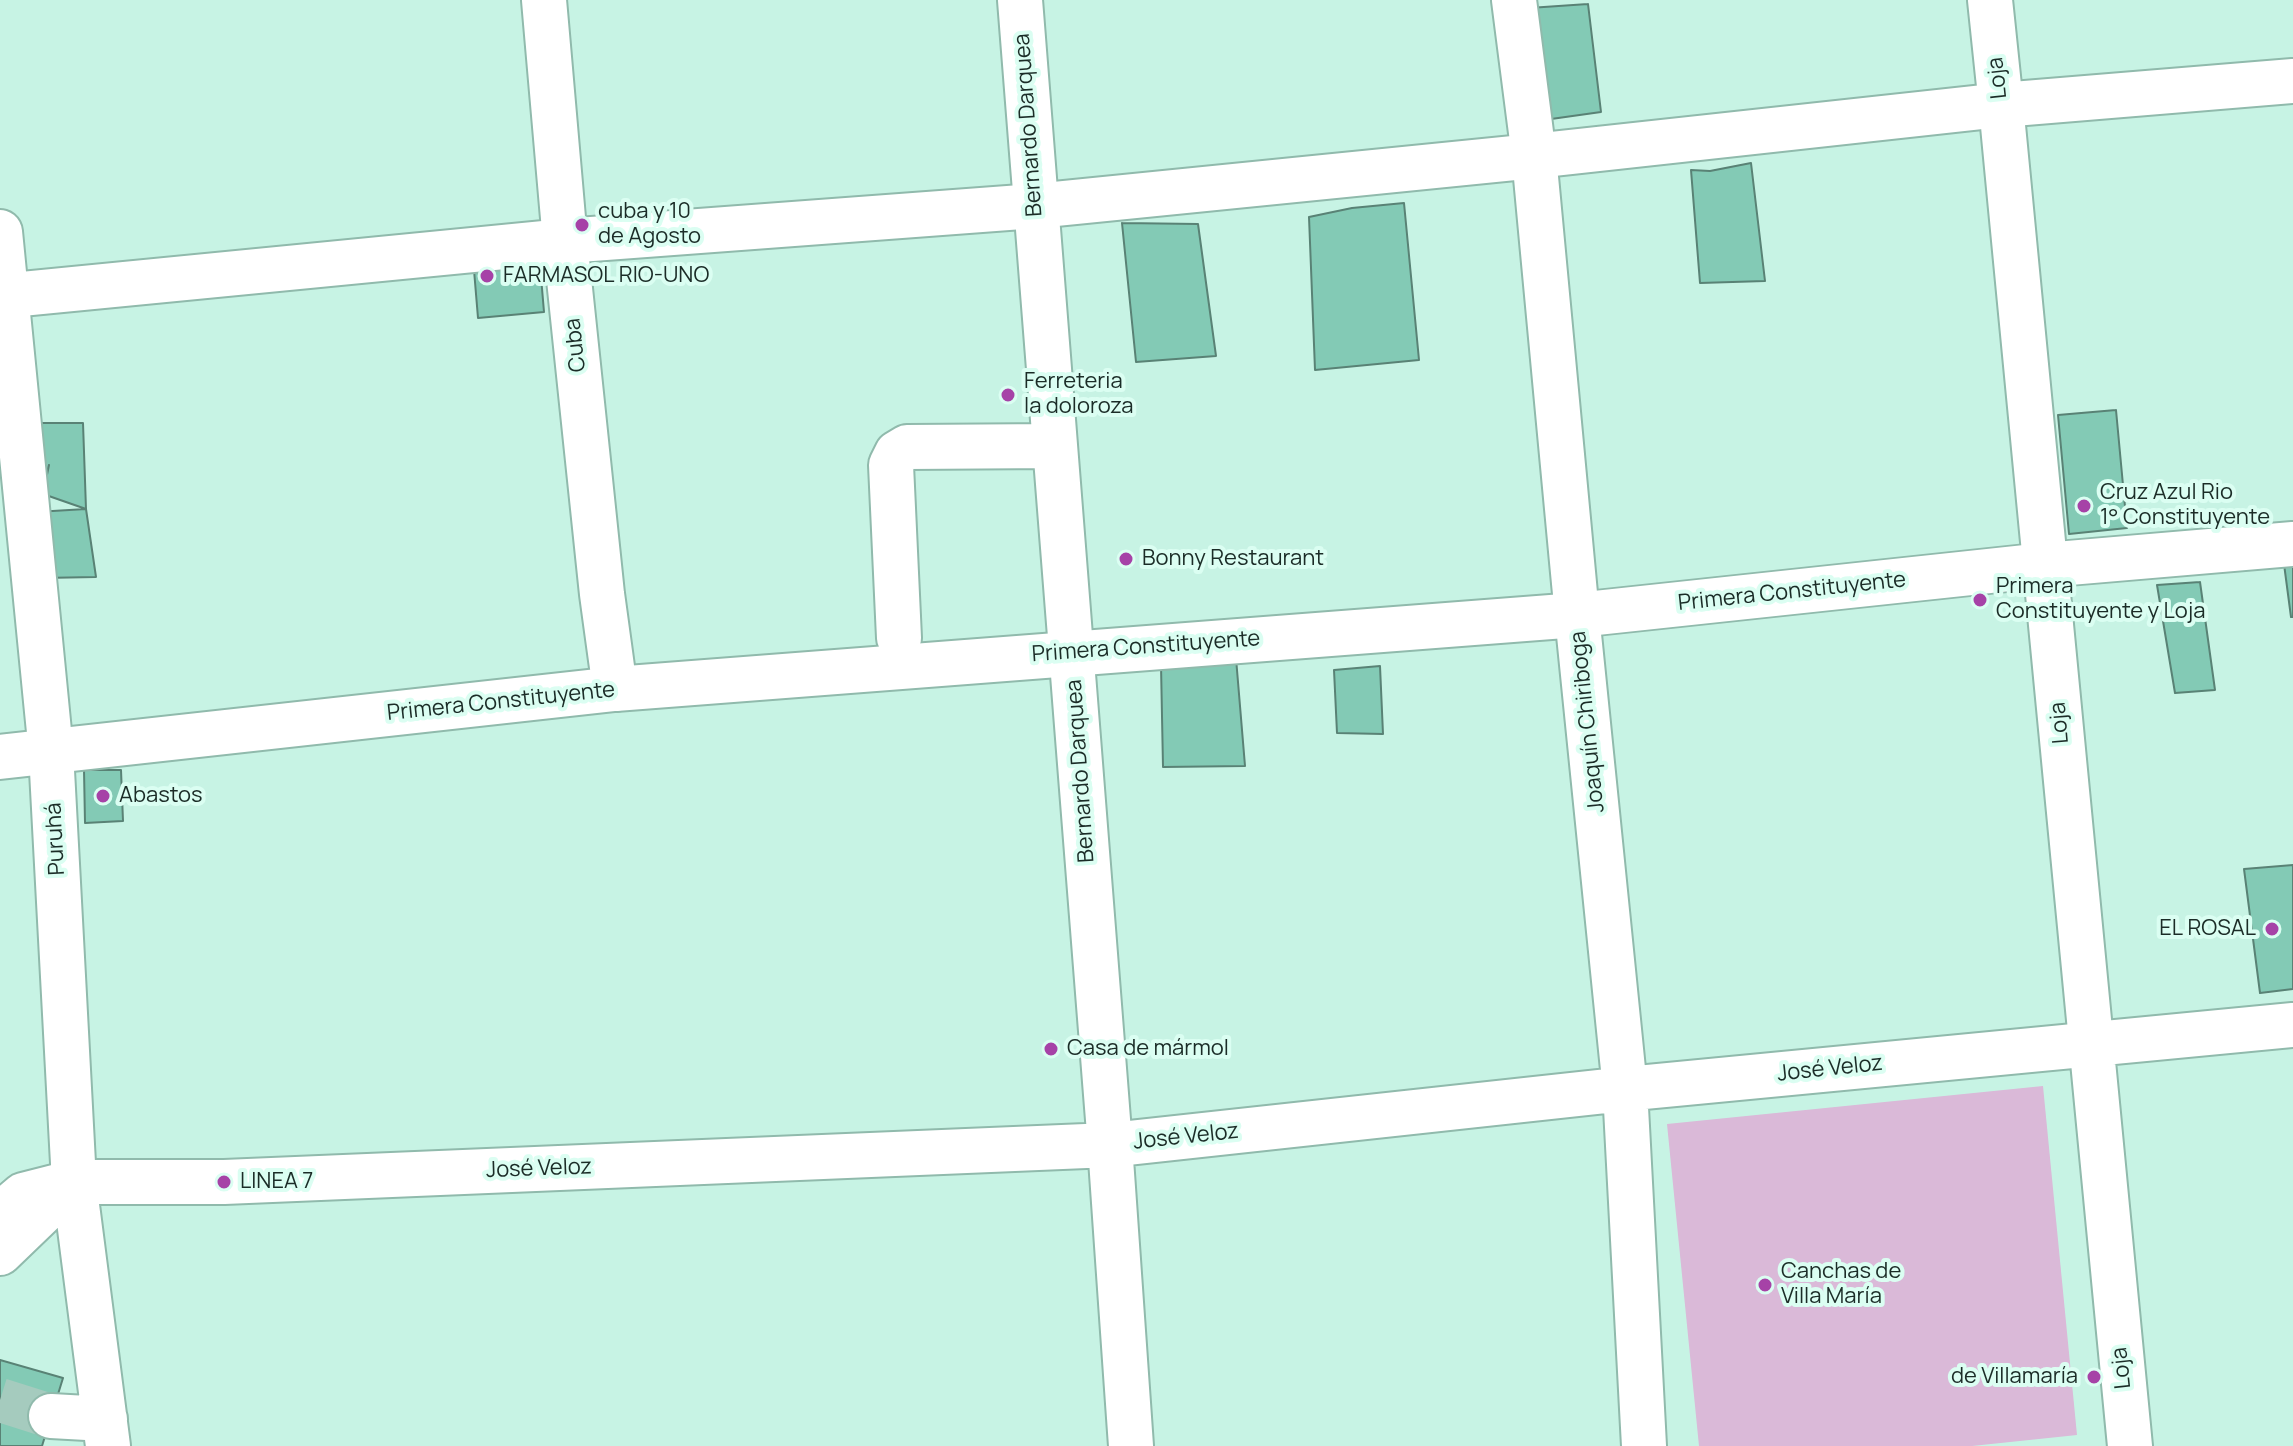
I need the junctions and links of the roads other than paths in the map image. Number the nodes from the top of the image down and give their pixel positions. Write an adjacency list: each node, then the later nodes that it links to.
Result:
1 (544, 0): 10 (street, Cuba)
2 (1020, 0): 8 (street, Bernardo Darquea)
3 (1514, 0): 7 (street, Joaquín Chiriboga)
4 (1990, 0): 6 (street, Loja)
5 (2293, 81): 6 (street)
6 (2001, 105): 7 (street); 14 (street, Loja)
7 (1534, 156): 8 (street); 15 (street, Joaquín Chiriboga)
8 (1035, 206): 10 (street); 12 (street, Bernardo Darquea)
9 (0, 232): 11 (street, Puruhá)
10 (565, 241): 11 (street); 18 (street, Cuba)
11 (3, 295): 19 (street, Puruhá)
12 (1055, 446): 16 (street); 17 (street, Bernardo Darquea)
13 (2293, 544): 14 (street, Primera Constituyente)
14 (2045, 565): 15 (street, Primera Constituyente); 22 (street, Loja)
15 (1577, 615): 17 (street, Primera Constituyente); 23 (street, Joaquín Chiriboga)
16 (899, 638)
17 (1072, 653): 18 (street, Primera Constituyente); 24 (street, Bernardo Darquea)
18 (615, 689): 19 (street, Primera Constituyente)
19 (51, 752): 20 (street, Primera Constituyente); 25 (street, Puruhá)
20 (0, 757)
21 (2293, 1025): 22 (street, José Veloz)
22 (2091, 1043): 23 (street, José Veloz); 32 (street, Loja)
23 (1625, 1089): 24 (street, José Veloz); 31 (street, Joaquín Chiriboga)
24 (1110, 1145): 25 (street, José Veloz); 30 (street, Bernardo Darquea)
25 (74, 1182): 26 (street, José Veloz); 27 (street); 29 (street, Puruhá)
26 (0, 1215)
27 (0, 1253)
28 (51, 1416): 29 (street)
29 (107, 1433)
30 (1131, 1446)
31 (1644, 1446)
32 (2130, 1446)

